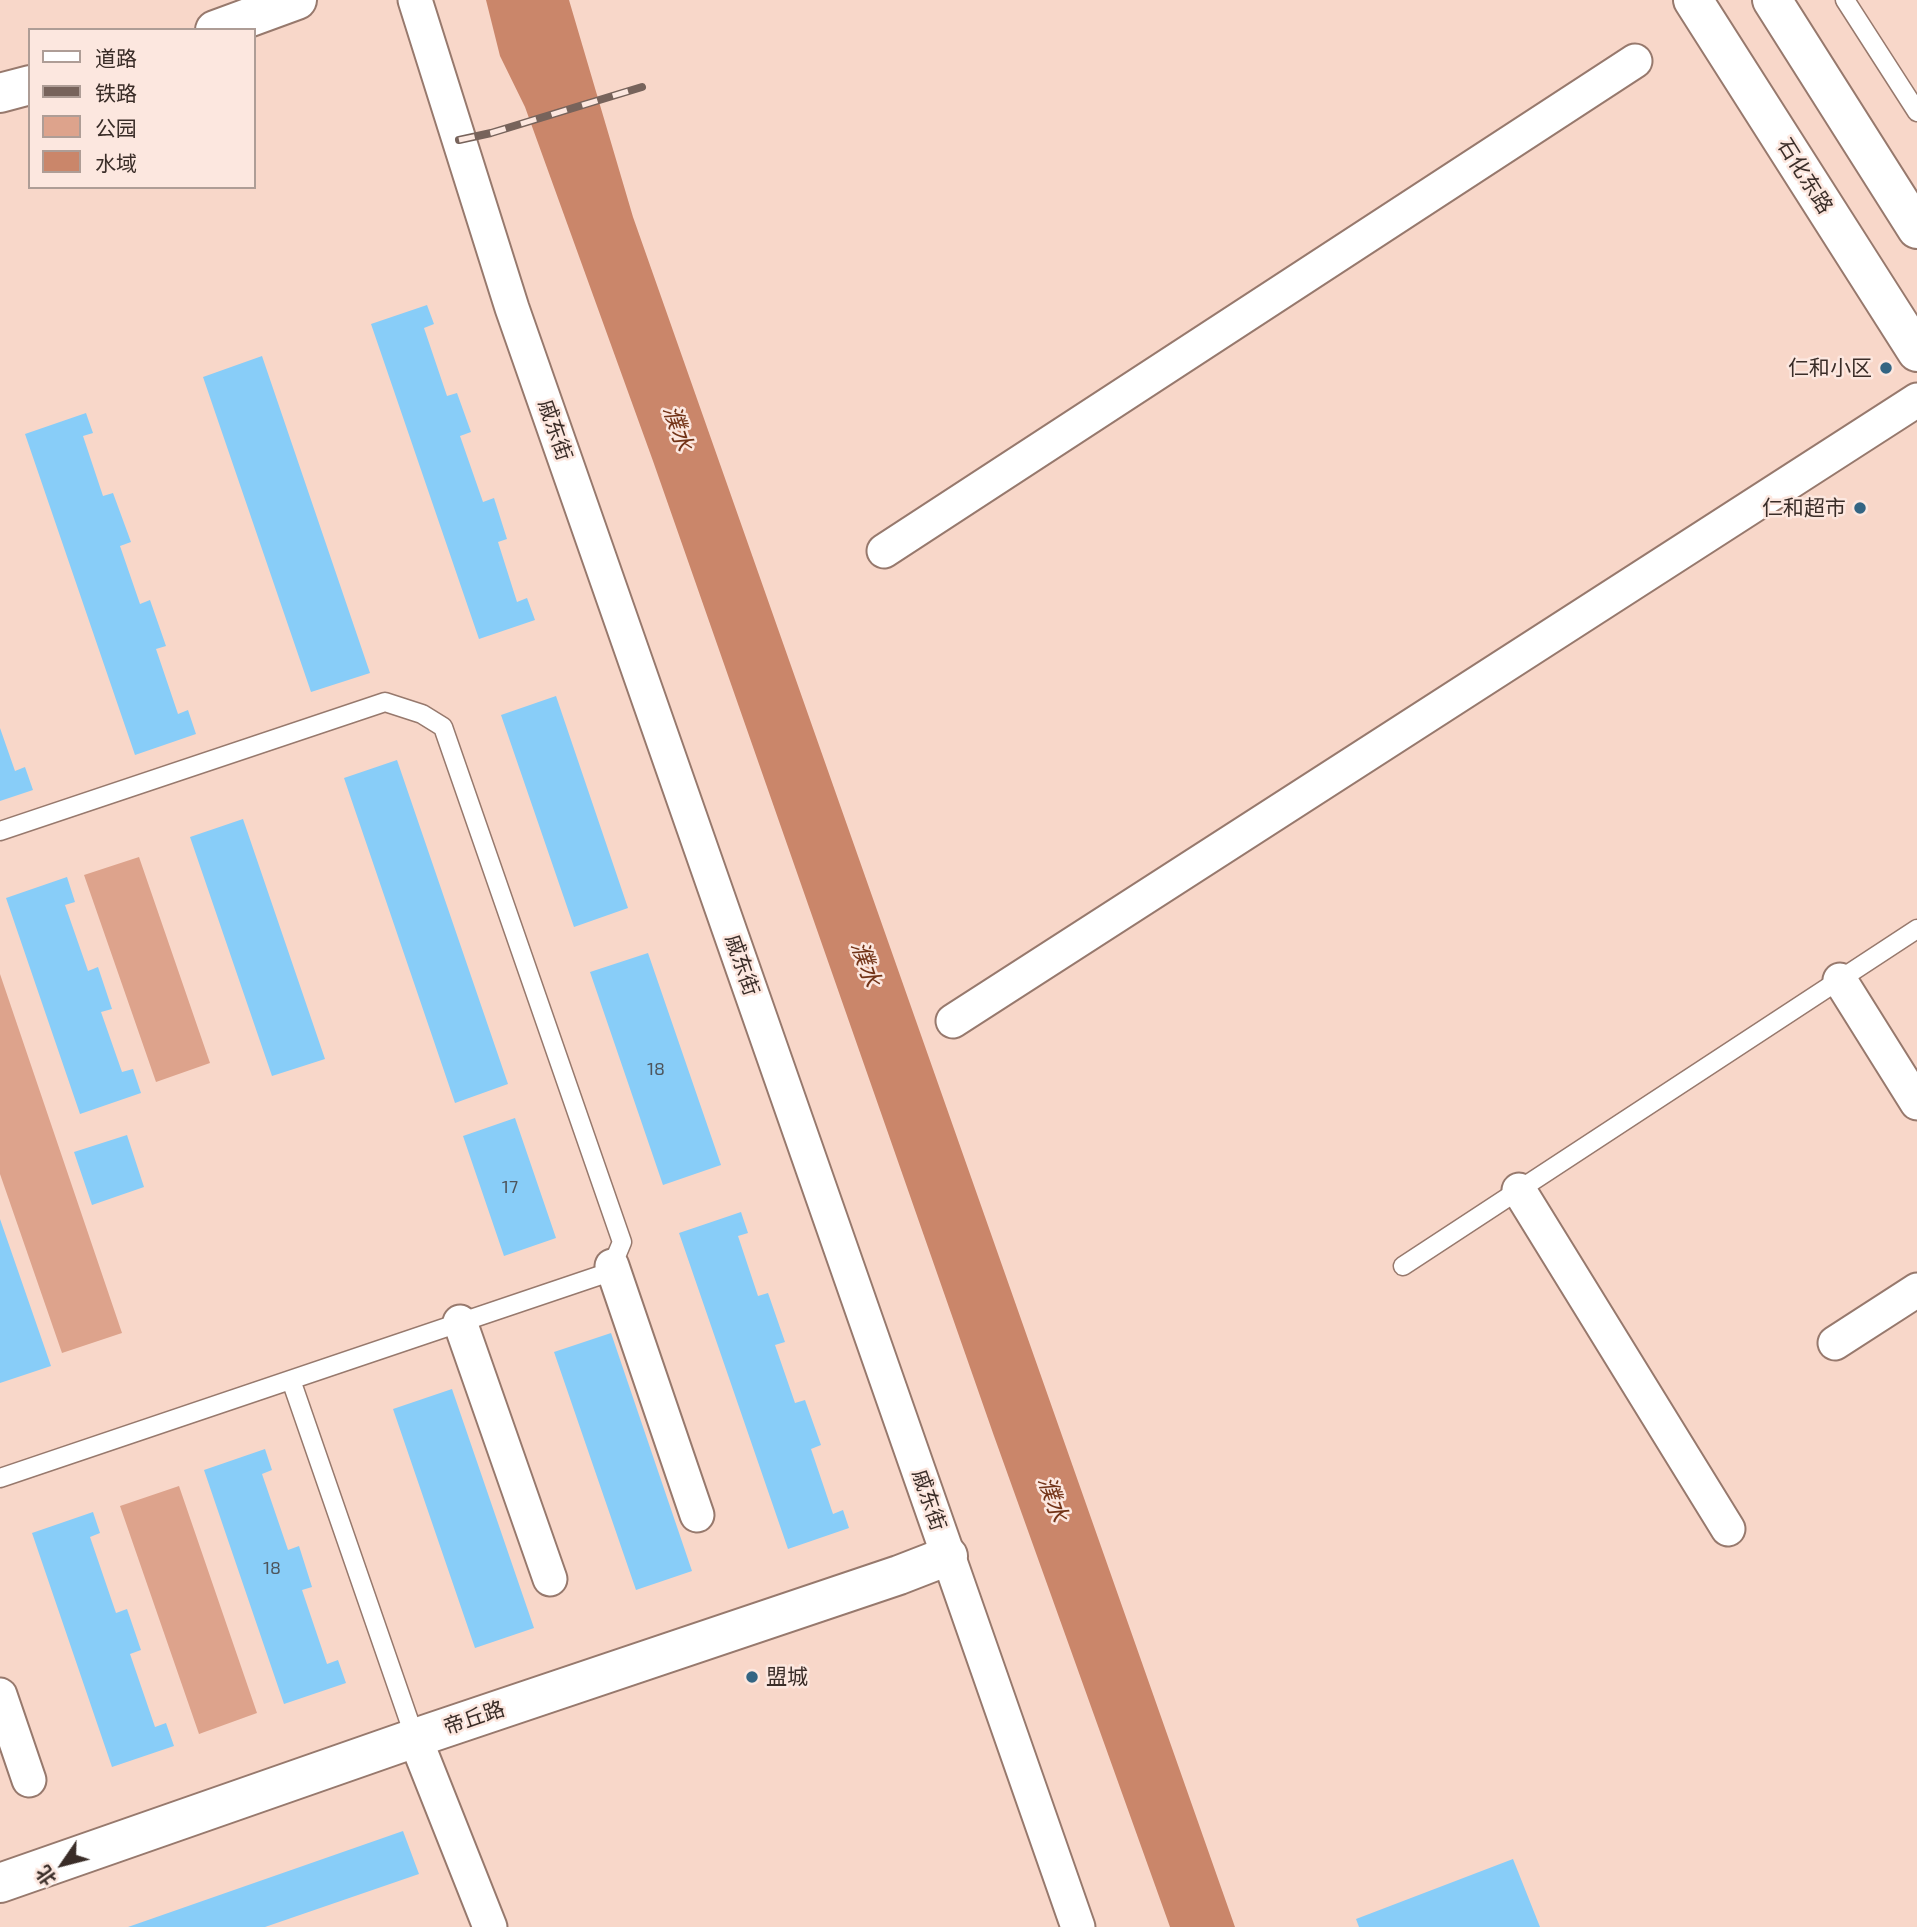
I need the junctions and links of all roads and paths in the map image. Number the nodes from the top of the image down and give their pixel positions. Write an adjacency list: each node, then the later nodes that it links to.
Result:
1 (297, 0): 6 (street)
2 (415, 0): 30 (street, 戚东街)
3 (1693, 0): 12 (street, 石化东路)
4 (1773, 0): 11 (street)
5 (1845, 0): 10 (lane)
6 (220, 28)
7 (1635, 61): 14 (street)
8 (28, 86): 9 (street)
9 (0, 93)
10 (1917, 113)
11 (1917, 229)
12 (1917, 352)
13 (1917, 400): 18 (street)
14 (884, 551)
15 (0, 831): 21 (lane)
16 (1917, 929): 17 (lane)
17 (1840, 980): 19 (street); 20 (lane)
18 (953, 1021)
19 (1917, 1103)
20 (1518, 1190): 22 (lane); 29 (street)
21 (612, 1266): 24 (lane); 28 (street)
22 (1403, 1266)
23 (1917, 1290): 25 (street)
24 (460, 1322): 26 (lane); 31 (street)
25 (1835, 1343)
26 (291, 1380): 27 (lane); 33 (lane)
27 (0, 1478)
28 (697, 1516)
29 (1728, 1529)
30 (948, 1556): 33 (street, 帝丘路); 37 (street, 戚东街)
31 (550, 1579)
32 (0, 1695): 34 (street)
33 (415, 1738): 35 (street, 帝丘路); 36 (street)
34 (29, 1780)
35 (0, 1883)
36 (490, 1927)
37 (1078, 1927)

